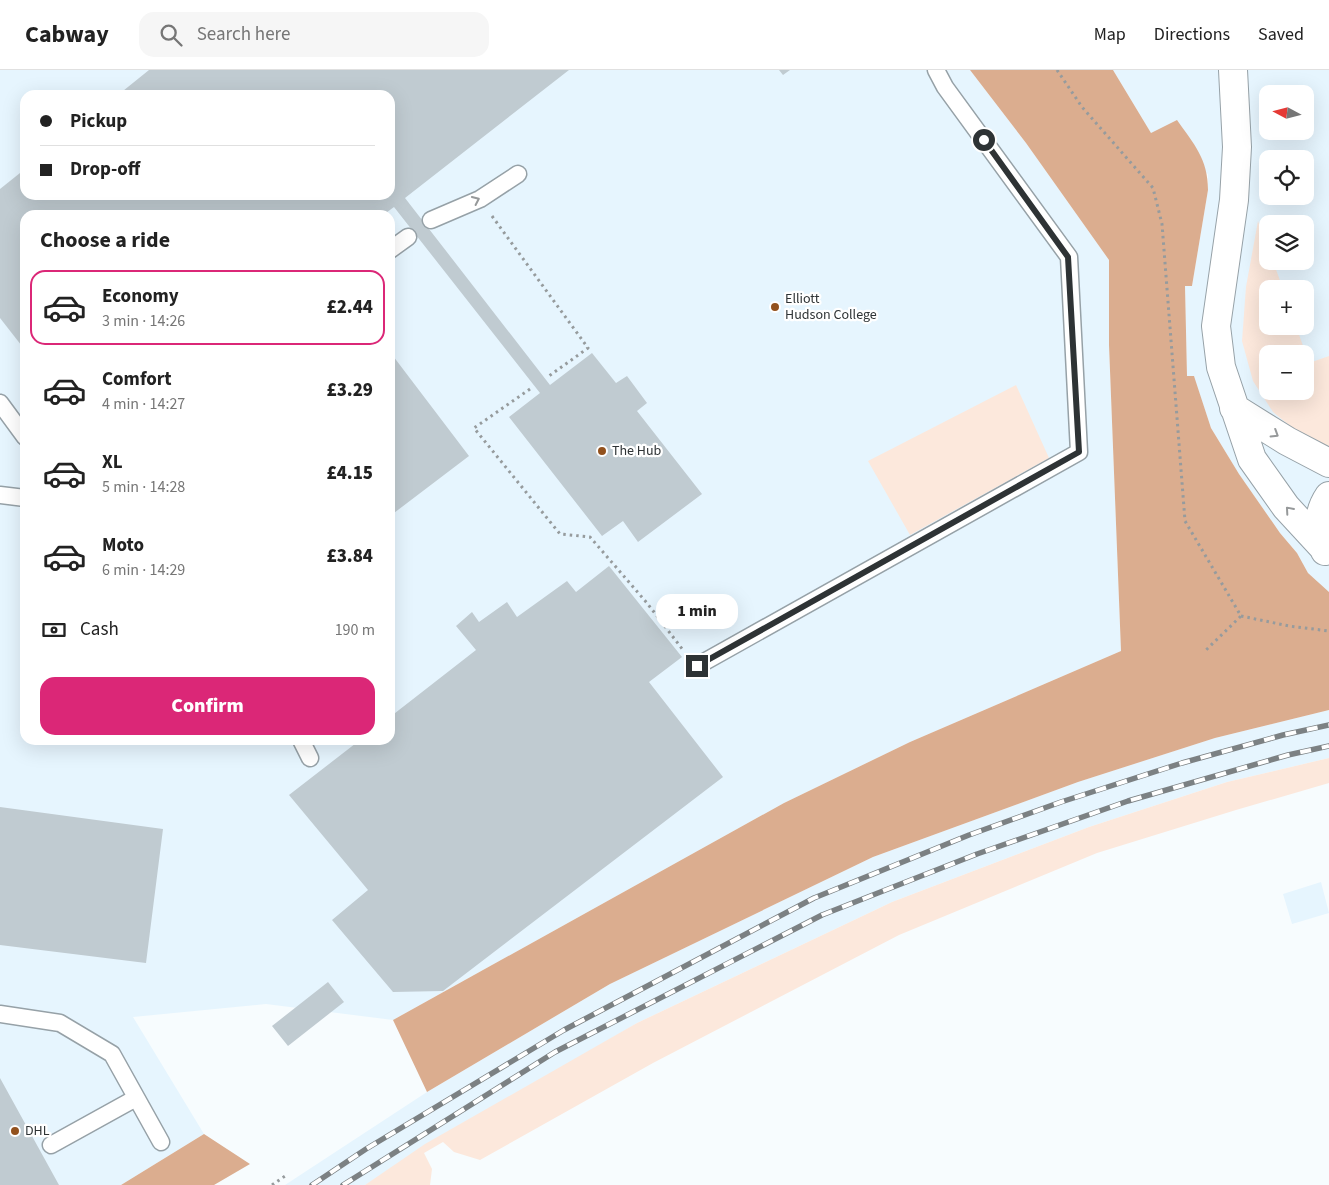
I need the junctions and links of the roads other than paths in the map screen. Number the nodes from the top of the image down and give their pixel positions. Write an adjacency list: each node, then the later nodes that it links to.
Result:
1 (936, 70): 15 (lane)
2 (1233, 70): 8 (street)
3 (518, 174): 4 (lane, one-way to 3)
4 (431, 220)
5 (408, 237): 6 (lane)
6 (395, 246)
7 (0, 403): 9 (lane)
8 (1234, 408): 10 (street, one-way to 10); 14 (street, one-way to 8)
9 (20, 430)
10 (1329, 463)
11 (0, 495): 13 (lane)
12 (1329, 496): 14 (street)
13 (20, 497)
14 (1326, 552)
15 (697, 666)
16 (304, 745): 17 (lane)
17 (310, 758)
18 (0, 1014): 19 (lane)
19 (136, 1098): 20 (lane); 21 (lane)
20 (161, 1142)
21 (51, 1145)

